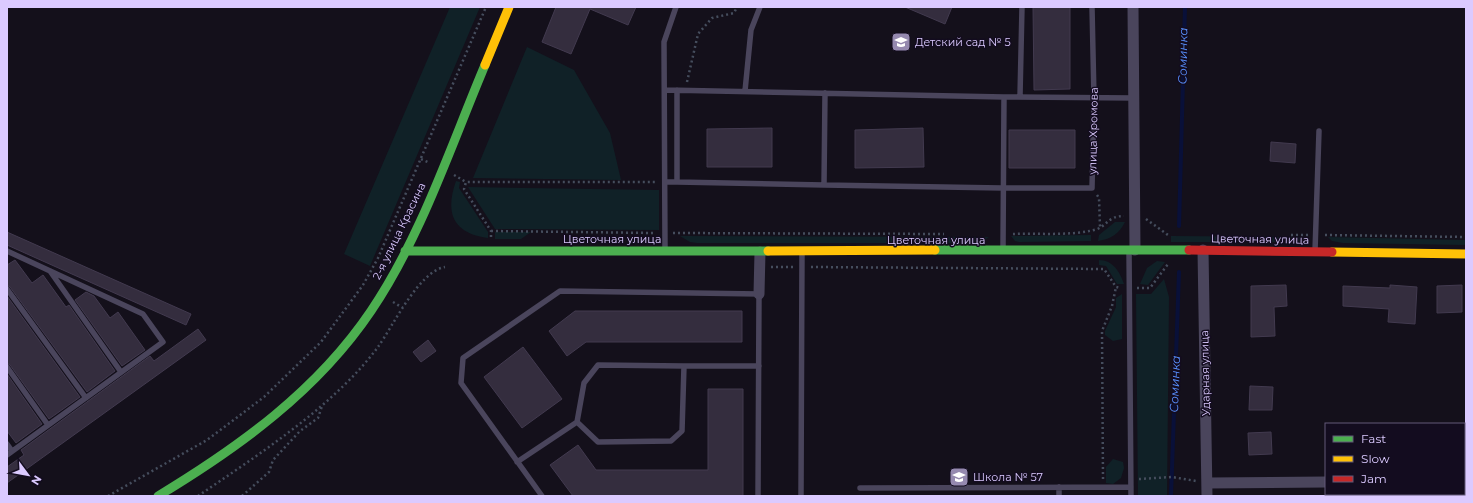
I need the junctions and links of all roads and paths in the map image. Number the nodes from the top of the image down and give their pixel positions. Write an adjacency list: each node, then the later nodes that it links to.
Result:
1 (486, 7): 73 (path)
2 (508, 7): 37 (street, 2-я улица Красина)
3 (676, 7): 9 (lane)
4 (736, 7): 11 (path)
5 (760, 7): 12 (lane)
6 (1022, 7): 14 (lane)
7 (1092, 7): 16 (lane, улица Хромова)
8 (1133, 7): 17 (street)
9 (666, 90): 10 (lane); 19 (lane)
10 (677, 90): 11 (lane); 20 (lane)
11 (685, 90): 12 (lane)
12 (745, 91): 13 (lane)
13 (825, 93): 15 (lane); 21 (lane)
14 (1020, 96): 15 (lane); 16 (lane)
15 (1004, 97): 22 (lane)
16 (1094, 98): 17 (lane); 22 (lane, улица Хромова)
17 (1134, 98): 24 (street)
18 (1319, 131): 32 (lane)
19 (666, 182): 20 (lane); 26 (path); 27 (lane)
20 (677, 182): 21 (lane)
21 (824, 185): 22 (lane)
22 (1002, 188): 29 (lane)
23 (1098, 198): 25 (path)
24 (1136, 217): 25 (path); 30 (path); 34 (street)
25 (1100, 227): 29 (path)
26 (491, 231): 27 (path); 38 (path)
27 (665, 233): 28 (path); 39 (lane)
28 (948, 234)
29 (1003, 234): 42 (lane)
30 (1176, 235)
31 (1285, 235): 32 (path)
32 (1316, 235): 33 (path); 43 (lane)
33 (1466, 238)
34 (1132, 250): 35 (street, Цветочная улица); 42 (street, Цветочная улица); 51 (lane)
35 (1203, 250): 43 (street, Цветочная улица); 68 (street, Ударная улица)
36 (7, 251): 49 (lane)
37 (405, 251): 38 (street, Цветочная улица); 74 (street, 2-я улица Красина)
38 (490, 251): 39 (street, Цветочная улица)
39 (665, 251): 40 (street, Цветочная улица)
40 (760, 252): 41 (street, Цветочная улица); 47 (street)
41 (802, 252): 42 (street, Цветочная улица); 48 (lane)
42 (1002, 252)
43 (1315, 252): 44 (street, Цветочная улица)
44 (1466, 254)
45 (1169, 263): 51 (path)
46 (451, 267): 59 (path)
47 (760, 267): 48 (path); 53 (street)
48 (802, 267): 50 (path); 79 (lane)
49 (50, 270): 57 (lane); 57 (lane)
50 (1116, 287): 51 (path); 71 (path)
51 (1129, 288): 66 (lane)
52 (7, 289): 58 (lane)
53 (759, 294): 55 (lane); 65 (lane)
54 (684, 366): 55 (lane); 60 (lane); 60 (lane)
55 (759, 366): 78 (lane)
56 (7, 367): 61 (lane)
57 (121, 372): 58 (lane)
58 (86, 398): 61 (lane)
59 (322, 404): 75 (path); 76 (path)
60 (577, 422): 65 (lane)
61 (48, 425): 63 (lane)
62 (7, 444): 63 (lane)
63 (12, 451): 64 (lane)
64 (7, 455)
65 (517, 462): 77 (lane)
66 (1130, 480): 68 (path); 69 (lane)
67 (1325, 482): 68 (street)
68 (1208, 483): 82 (street, Ударная улица)
69 (1131, 486): 71 (lane); 81 (lane)
70 (1059, 487): 71 (lane); 72 (lane); 80 (lane)
71 (1104, 487)
72 (860, 488)
73 (108, 496)
74 (158, 496)
75 (198, 496)
76 (242, 496)
77 (542, 496)
78 (758, 496)
79 (801, 496)
80 (1059, 496)
81 (1131, 496)
82 (1207, 496)

